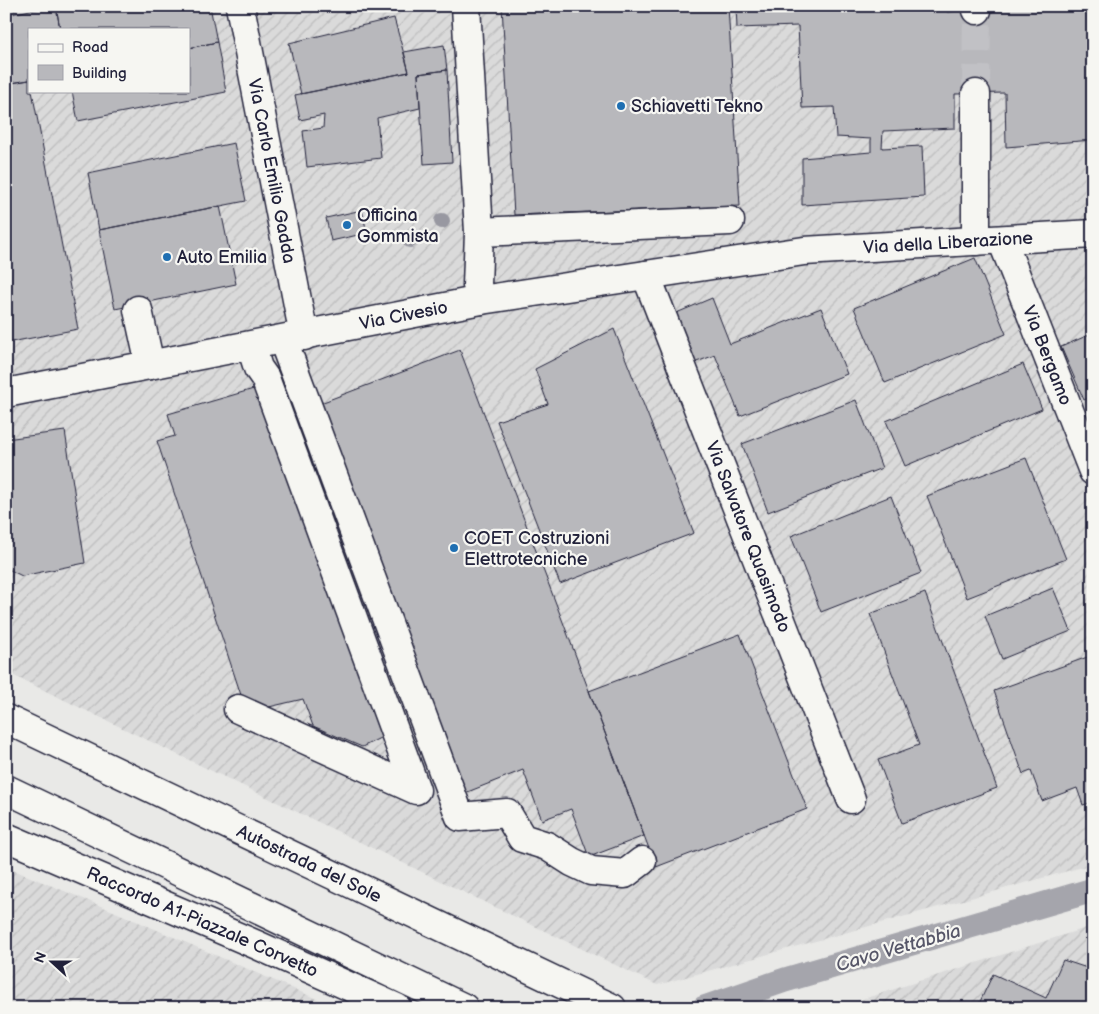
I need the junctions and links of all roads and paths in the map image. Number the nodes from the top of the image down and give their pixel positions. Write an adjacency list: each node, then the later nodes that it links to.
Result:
1 (240, 6): 12 (main road, Via Carlo Emilio Gadda)
2 (466, 6): 5 (main road)
3 (976, 94): 7 (main road)
4 (730, 221): 5 (main road)
5 (479, 232): 10 (main road)
6 (1093, 234): 7 (main road, Via della Liberazione)
7 (989, 241): 8 (main road, Via della Liberazione); 16 (main road, Via Bergamo)
8 (804, 251): 9 (main road, Via Civesio)
9 (646, 275): 10 (main road, Via Civesio); 20 (main road, Via Salvatore Quasimodo)
10 (481, 300): 12 (main road, Via Civesio)
11 (138, 310): 14 (main road)
12 (294, 338): 13 (main road, Via Civesio); 22 (main road, Via Carlo Emilio Gadda)
13 (251, 346): 14 (main road, Via Civesio); 17 (main road)
14 (150, 365): 15 (main road, Via Civesio)
15 (6, 393)
16 (1093, 471)
17 (238, 708)
18 (6, 719): 23 (main road, Autostrada del Sole)
19 (6, 789): 25 (main road)
20 (851, 798)
21 (6, 837): 24 (main road, Raccordo A1-Piazzale Corvetto)
22 (642, 861)
23 (603, 1003)
24 (397, 1008)
25 (464, 1008)

